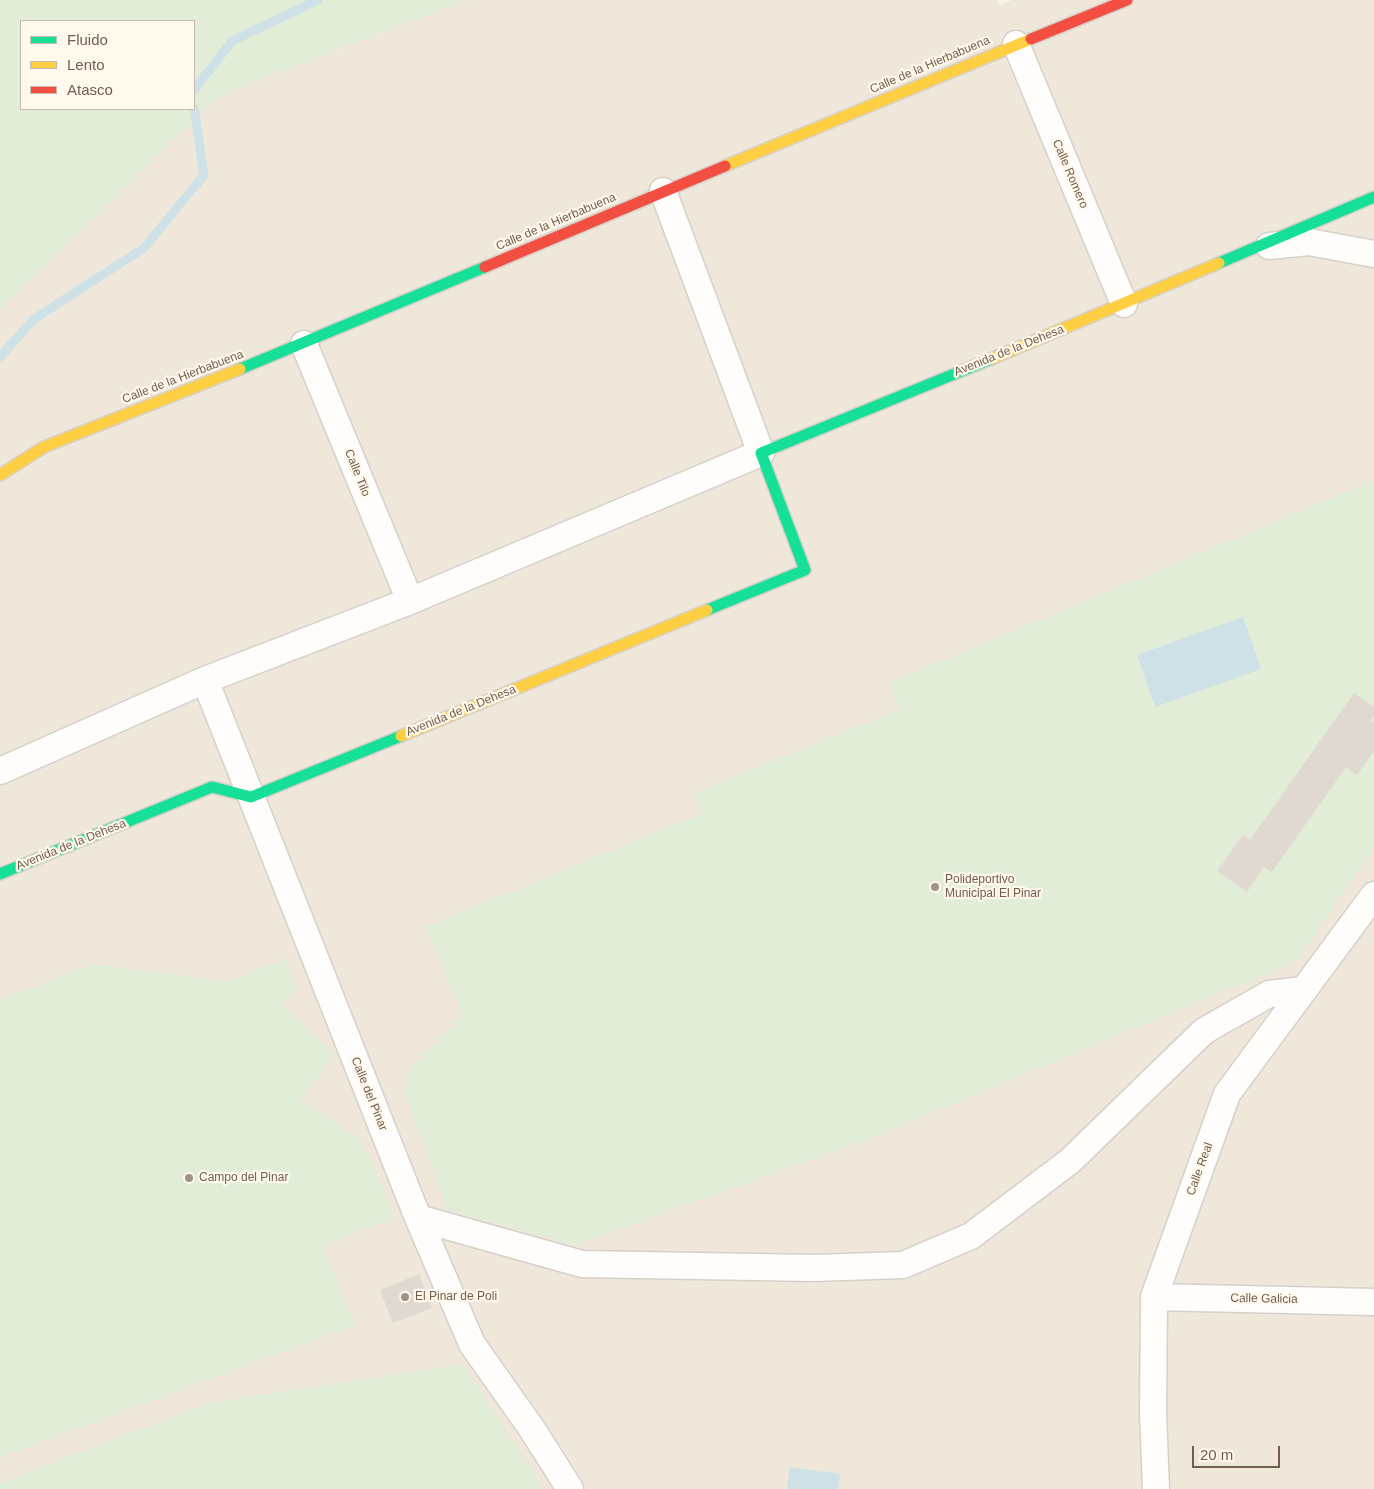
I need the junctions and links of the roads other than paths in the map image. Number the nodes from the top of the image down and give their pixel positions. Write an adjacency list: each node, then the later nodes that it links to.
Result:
1 (1127, 0): 2 (street, Calle de la Hierbabuena)
2 (1016, 44): 3 (street, Calle de la Hierbabuena); 7 (street, Calle Romero)
3 (663, 191): 8 (street, Calle de la Hierbabuena); 9 (street)
4 (1374, 197): 5 (street, Avenida de la Dehesa)
5 (1255, 248): 6 (street, Avenida de la Dehesa); 7 (street, Avenida de la Dehesa)
6 (1374, 254)
7 (1124, 304): 9 (street, Avenida de la Dehesa)
8 (304, 344): 10 (street, Calle de la Hierbabuena); 11 (street, Calle Tilo)
9 (761, 453): 11 (street, Avenida de la Dehesa); 14 (street, Avenida de la Dehesa)
10 (0, 475)
11 (410, 601): 12 (street, Avenida de la Dehesa)
12 (205, 680): 13 (street, Avenida de la Dehesa); 14 (street, Calle del Pinar)
13 (0, 771)
14 (250, 797): 15 (street, Avenida de la Dehesa); 18 (street, Calle del Pinar)
15 (0, 874)
16 (1374, 895): 17 (street, Calle Real)
17 (1304, 990): 18 (street); 19 (street, Calle Real)
18 (418, 1218): 21 (street, Calle del Pinar)
19 (1154, 1297): 20 (street, Calle Galicia); 22 (street, Calle Real)
20 (1374, 1302)
21 (570, 1489)
22 (1156, 1489)

